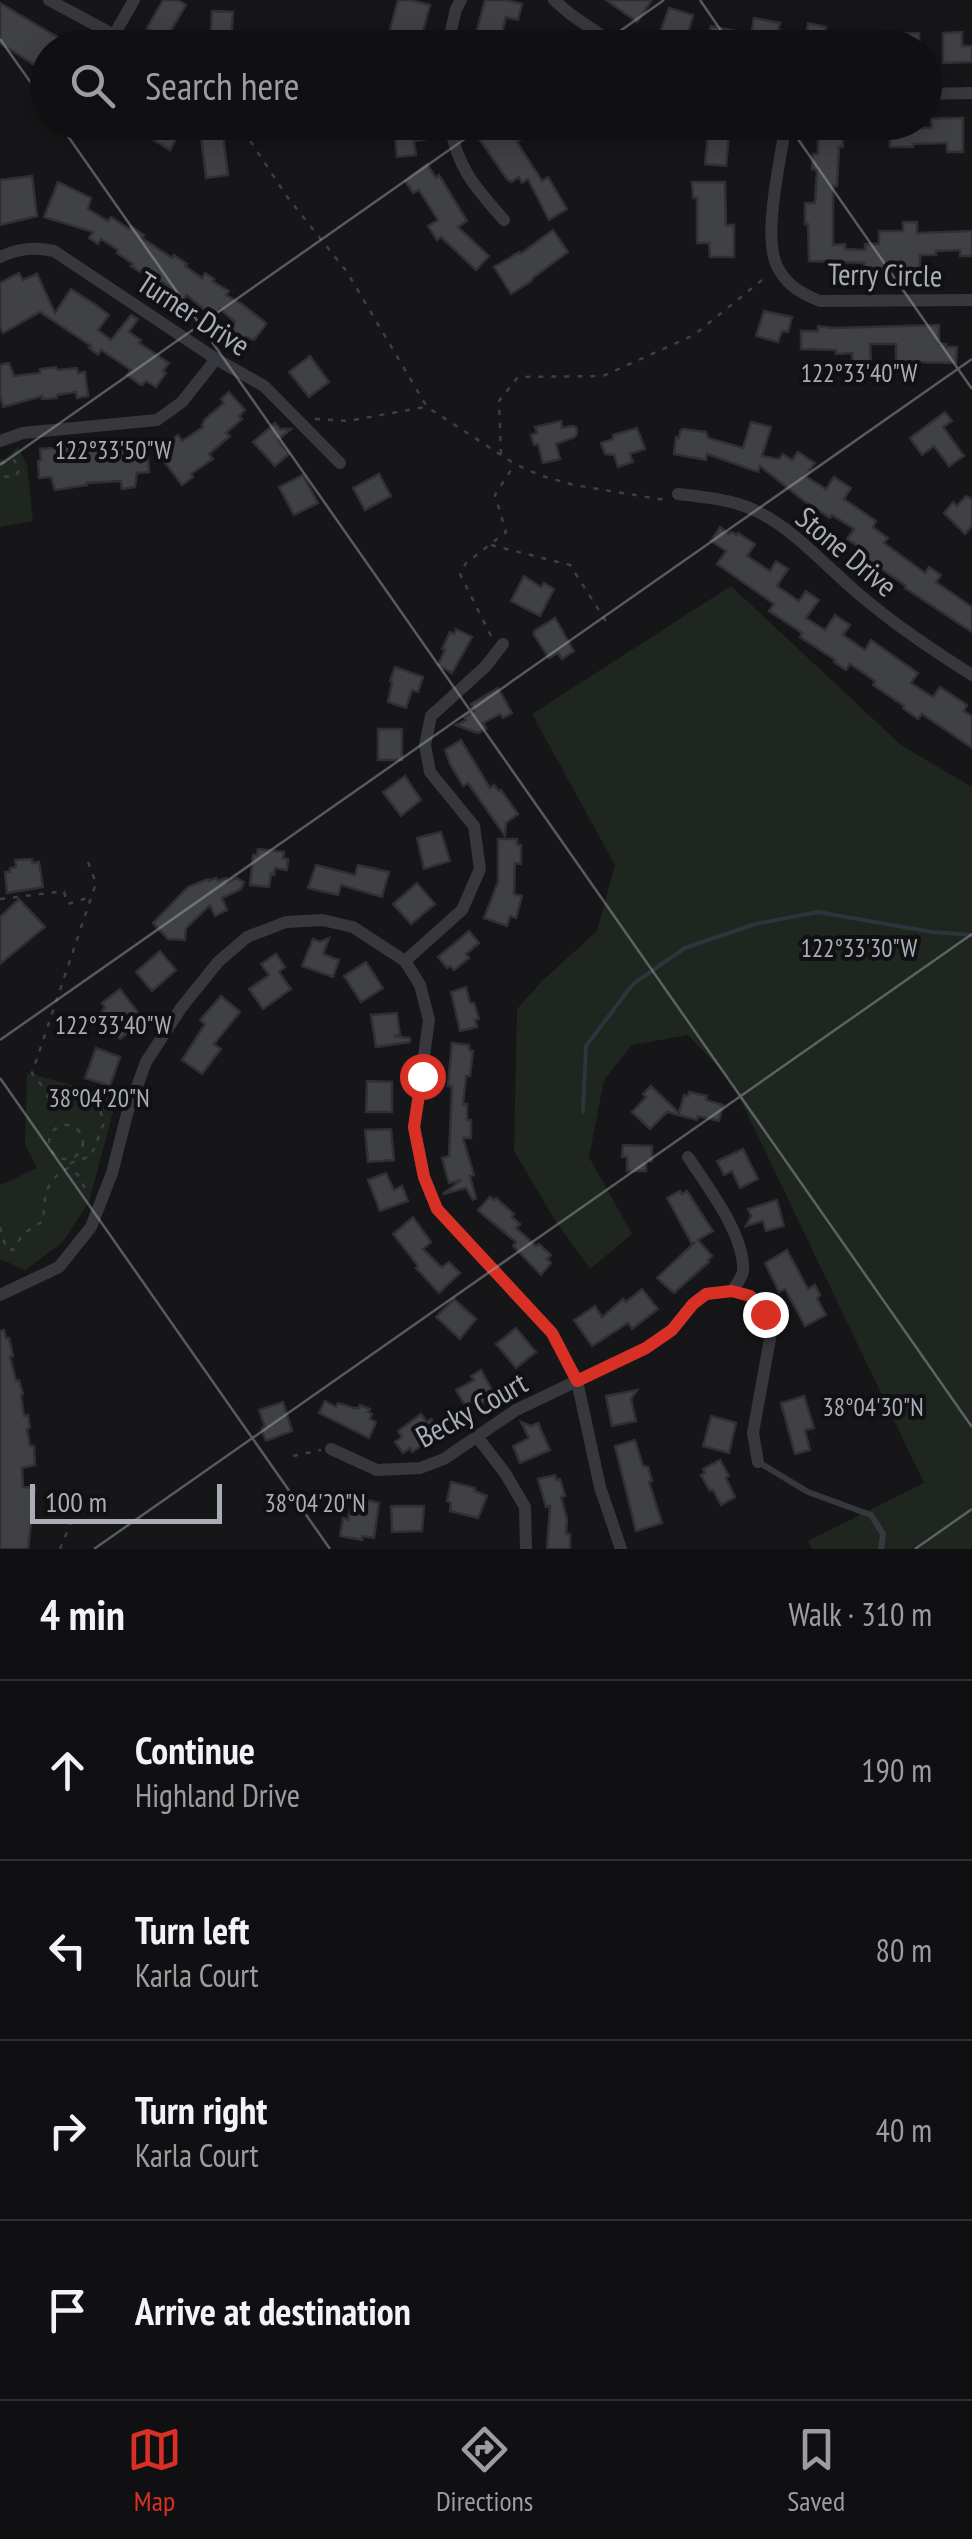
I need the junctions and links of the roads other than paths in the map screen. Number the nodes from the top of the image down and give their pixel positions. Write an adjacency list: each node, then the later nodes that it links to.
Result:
1 (49, 0): 5 (street)
2 (134, 0): 6 (street)
3 (461, 0): 7 (street)
4 (554, 0): 8 (street)
5 (105, 30)
6 (117, 30)
7 (451, 30)
8 (594, 30)
9 (972, 93): 10 (street)
10 (942, 94)
11 (452, 140): 13 (street)
12 (783, 140): 15 (street, Terry Circle)
13 (504, 220)
14 (0, 257): 16 (street, Turner Drive)
15 (972, 300)
16 (216, 359): 17 (street); 18 (street, Turner Drive)
17 (0, 442)
18 (340, 463)
19 (678, 494): 21 (street, Stone Drive)
20 (502, 646): 22 (street)
21 (972, 675)
22 (405, 962): 25 (street); 26 (street)
23 (688, 1157): 24 (street)
24 (732, 1291): 26 (street, Becky Court); 29 (street)
25 (0, 1295)
26 (577, 1381): 27 (street, Becky Court); 31 (street)
27 (478, 1438): 28 (street, Becky Court); 30 (street)
28 (331, 1449)
29 (758, 1462): 32 (lane)
30 (526, 1549)
31 (621, 1549)
32 (881, 1549)

